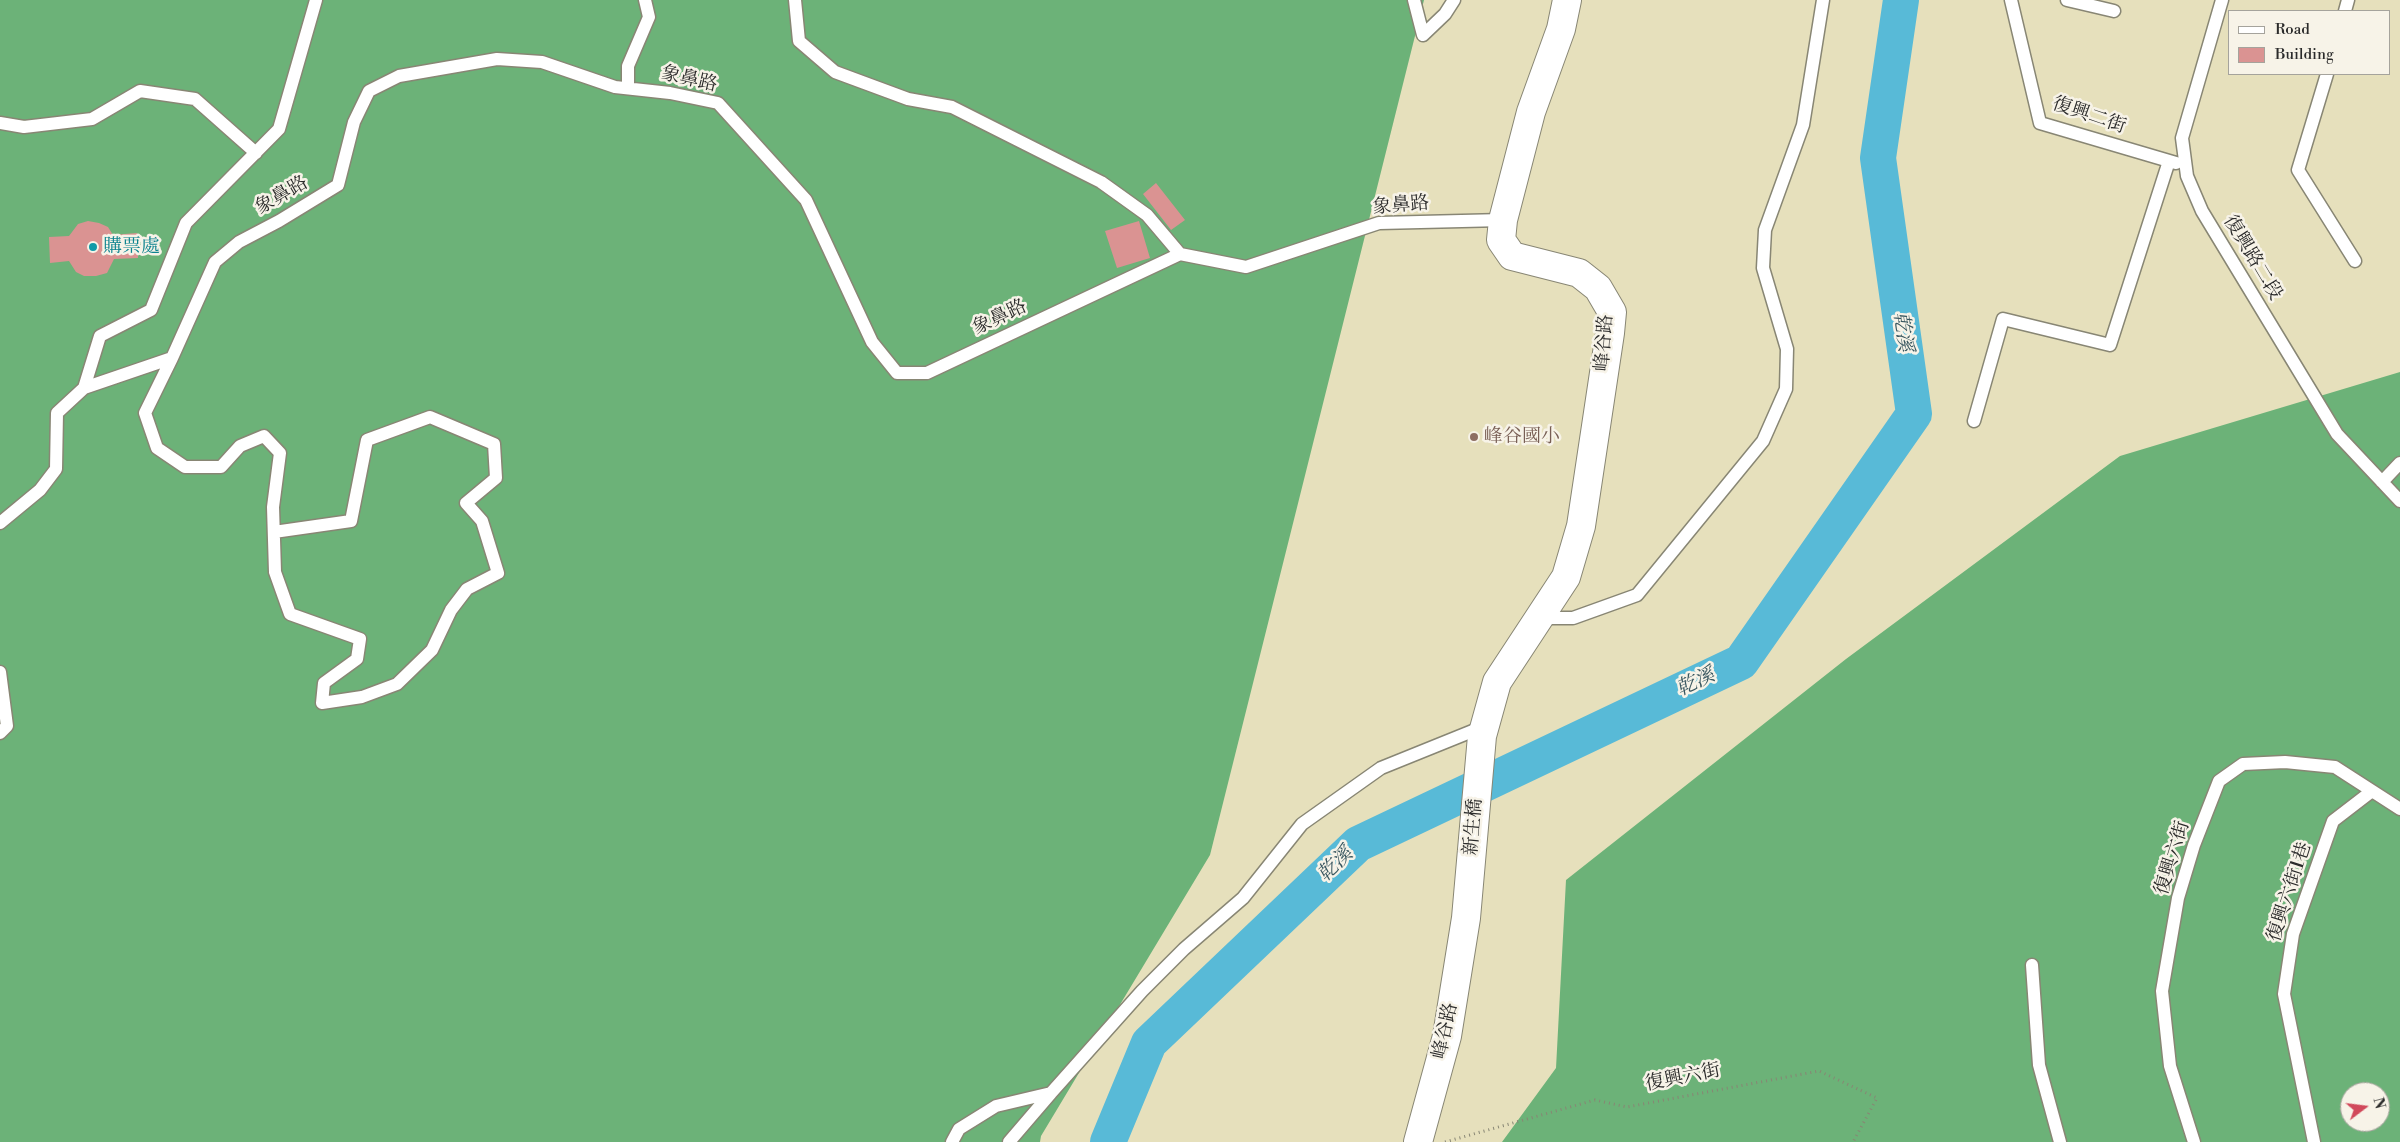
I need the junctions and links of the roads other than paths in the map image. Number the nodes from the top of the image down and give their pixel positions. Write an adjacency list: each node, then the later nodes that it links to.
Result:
1 (316, 0): 15 (lane)
2 (646, 0): 13 (lane)
3 (795, 0): 19 (lane)
4 (1414, 0): 5 (lane)
5 (1454, 0)
6 (1567, 0): 18 (street, 峰谷路)
7 (1823, 0): 29 (lane)
8 (2012, 0): 16 (lane, 復興二街)
9 (2066, 0): 11 (lane)
10 (2222, 0): 17 (lane, 復興路二段)
11 (2114, 11)
12 (2327, 75): 20 (lane)
13 (628, 88): 19 (lane, 象鼻路); 21 (lane, 象鼻路)
14 (0, 123): 15 (lane)
15 (256, 153): 22 (lane)
16 (2169, 161): 17 (lane, 復興二街); 23 (lane)
17 (2186, 166): 25 (lane, 復興路二段)
18 (1503, 220): 19 (lane, 象鼻路); 29 (street, 峰谷路)
19 (1180, 254)
20 (2355, 261)
21 (172, 358): 22 (lane); 28 (lane, 象鼻路)
22 (84, 388): 27 (lane)
23 (1974, 421)
24 (2400, 463): 25 (lane)
25 (2382, 482): 26 (lane, 復興路二段)
26 (2400, 501)
27 (0, 523)
28 (274, 532): 28 (lane)
29 (1539, 618): 31 (street, 峰谷路)
30 (0, 672): 32 (lane)
31 (1483, 731): 35 (street, 新生橋); 37 (lane)
32 (0, 733)
33 (2372, 791): 34 (lane, 復興六街); 42 (lane, 復興六街); 43 (lane, 復興六街1巷)
34 (2400, 809)
35 (1466, 918): 40 (street, 峰谷路)
36 (2032, 965): 41 (lane)
37 (1051, 1093): 38 (lane); 39 (lane)
38 (952, 1142)
39 (1009, 1142)
40 (1418, 1142)
41 (2060, 1142)
42 (2194, 1142)
43 (2314, 1142)

